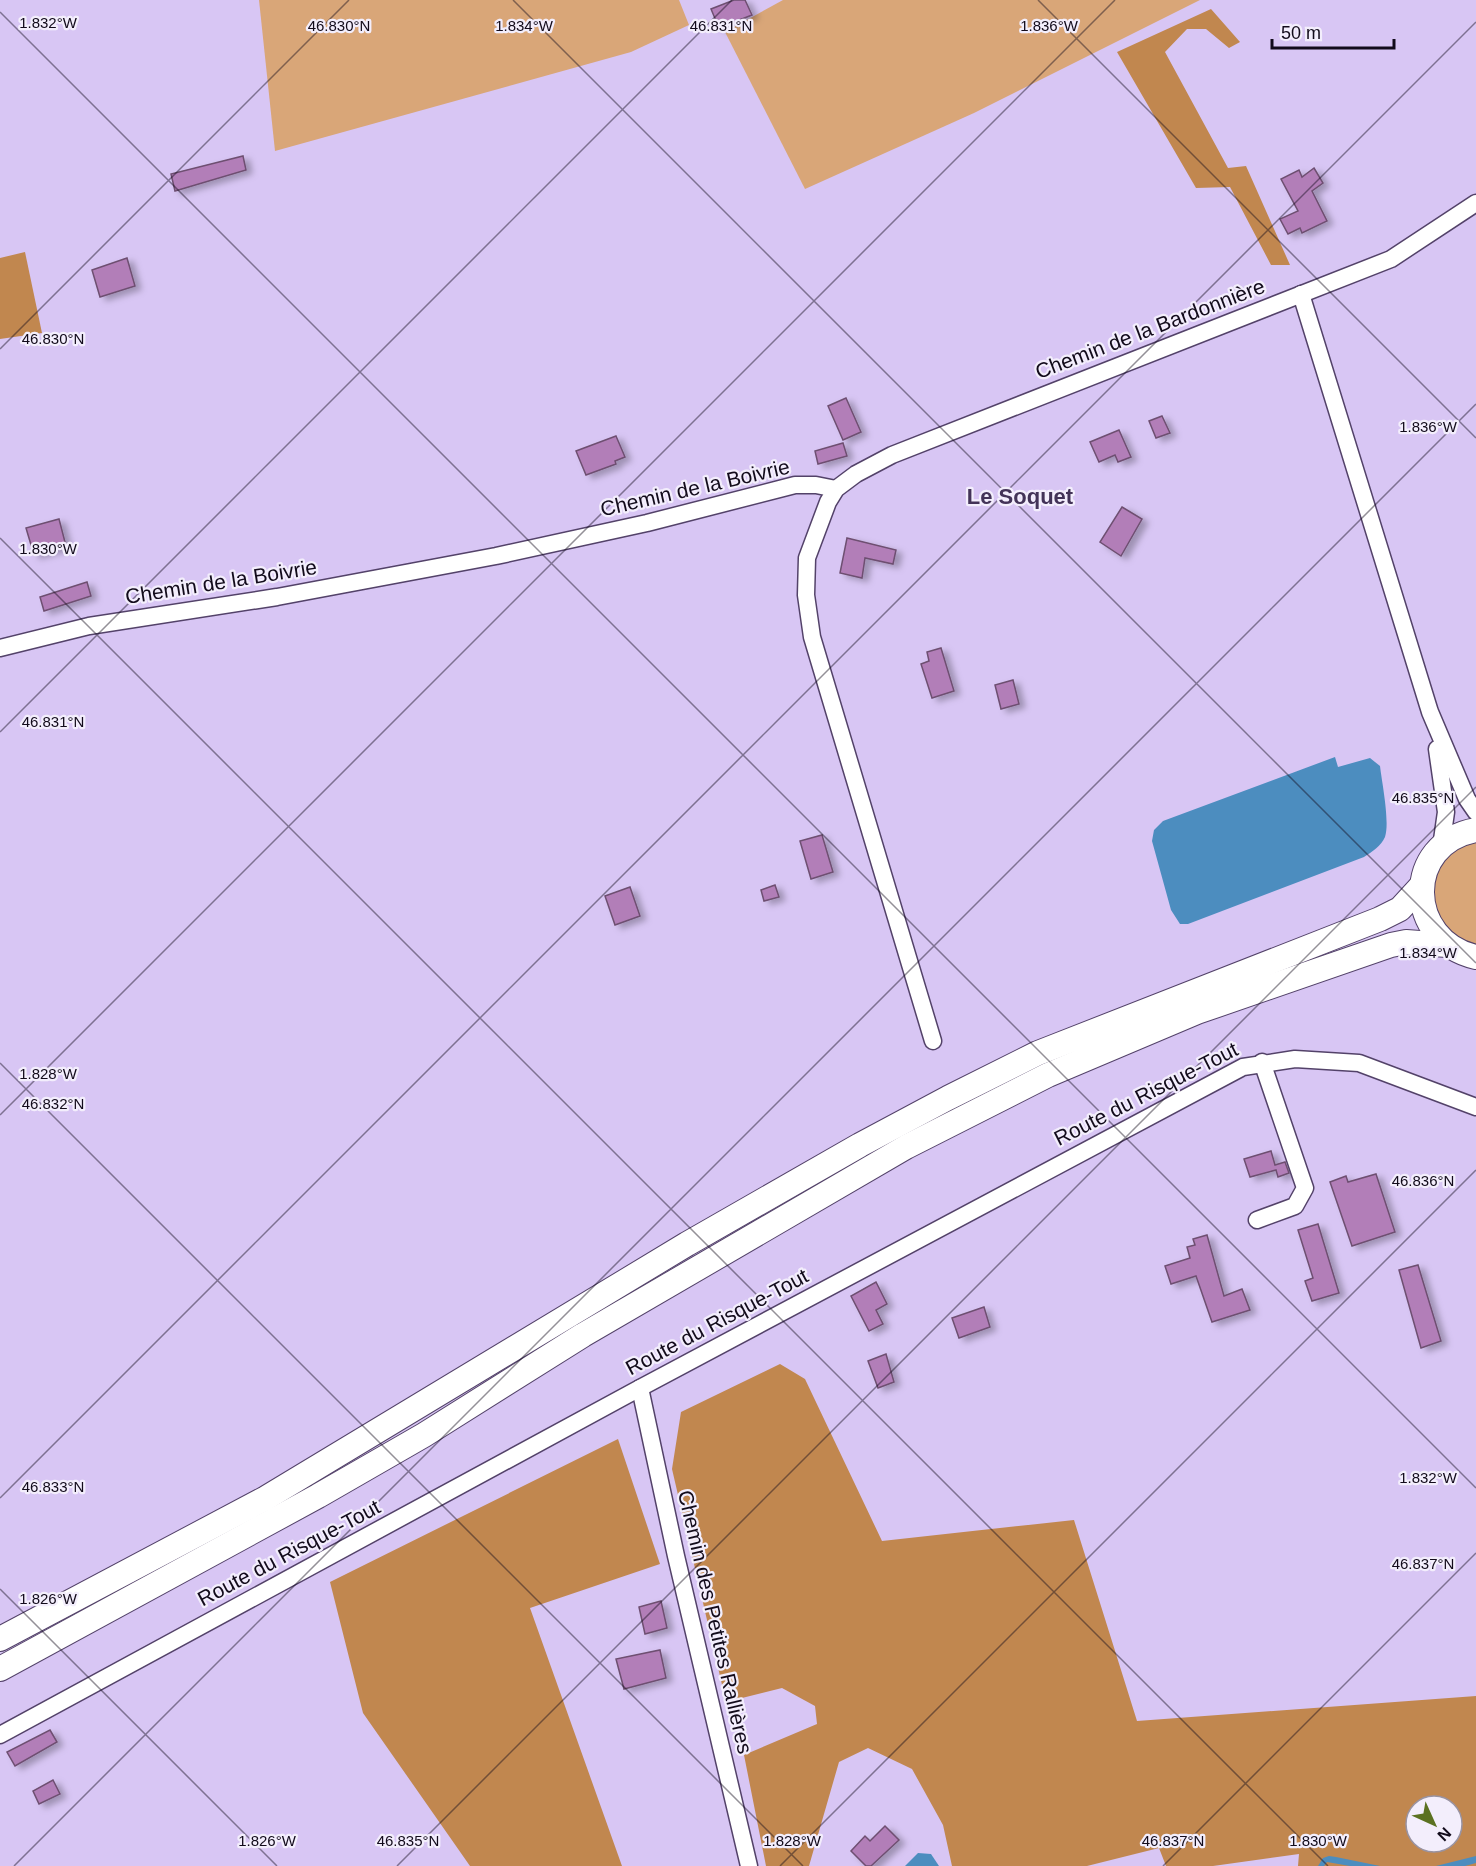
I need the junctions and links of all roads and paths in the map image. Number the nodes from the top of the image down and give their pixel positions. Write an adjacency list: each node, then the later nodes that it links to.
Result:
1 (1476, 203): 2 (street, Chemin de la Bardonnière)
2 (1301, 294): 3 (street, Chemin de la Bardonnière); 5 (street)
3 (836, 489): 4 (street, Chemin de la Boivrie); 12 (street)
4 (0, 648)
5 (1430, 712): 6 (street); 8 (street)
6 (1476, 812)
7 (1476, 830): 8 (highway)
8 (1441, 848): 9 (highway)
9 (1422, 885): 10 (highway); 17 (highway)
10 (1447, 945): 11 (highway); 18 (highway)
11 (1476, 957)
12 (933, 1041)
13 (1262, 1062): 14 (street, Route du Risque-Tout); 15 (street); 16 (street, Route du Risque-Tout)
14 (1476, 1107)
15 (1257, 1220)
16 (640, 1388): 19 (street, Route du Risque-Tout); 20 (street, Chemin des Petites Rallières)
17 (0, 1639)
18 (0, 1669)
19 (0, 1735)
20 (749, 1866)

